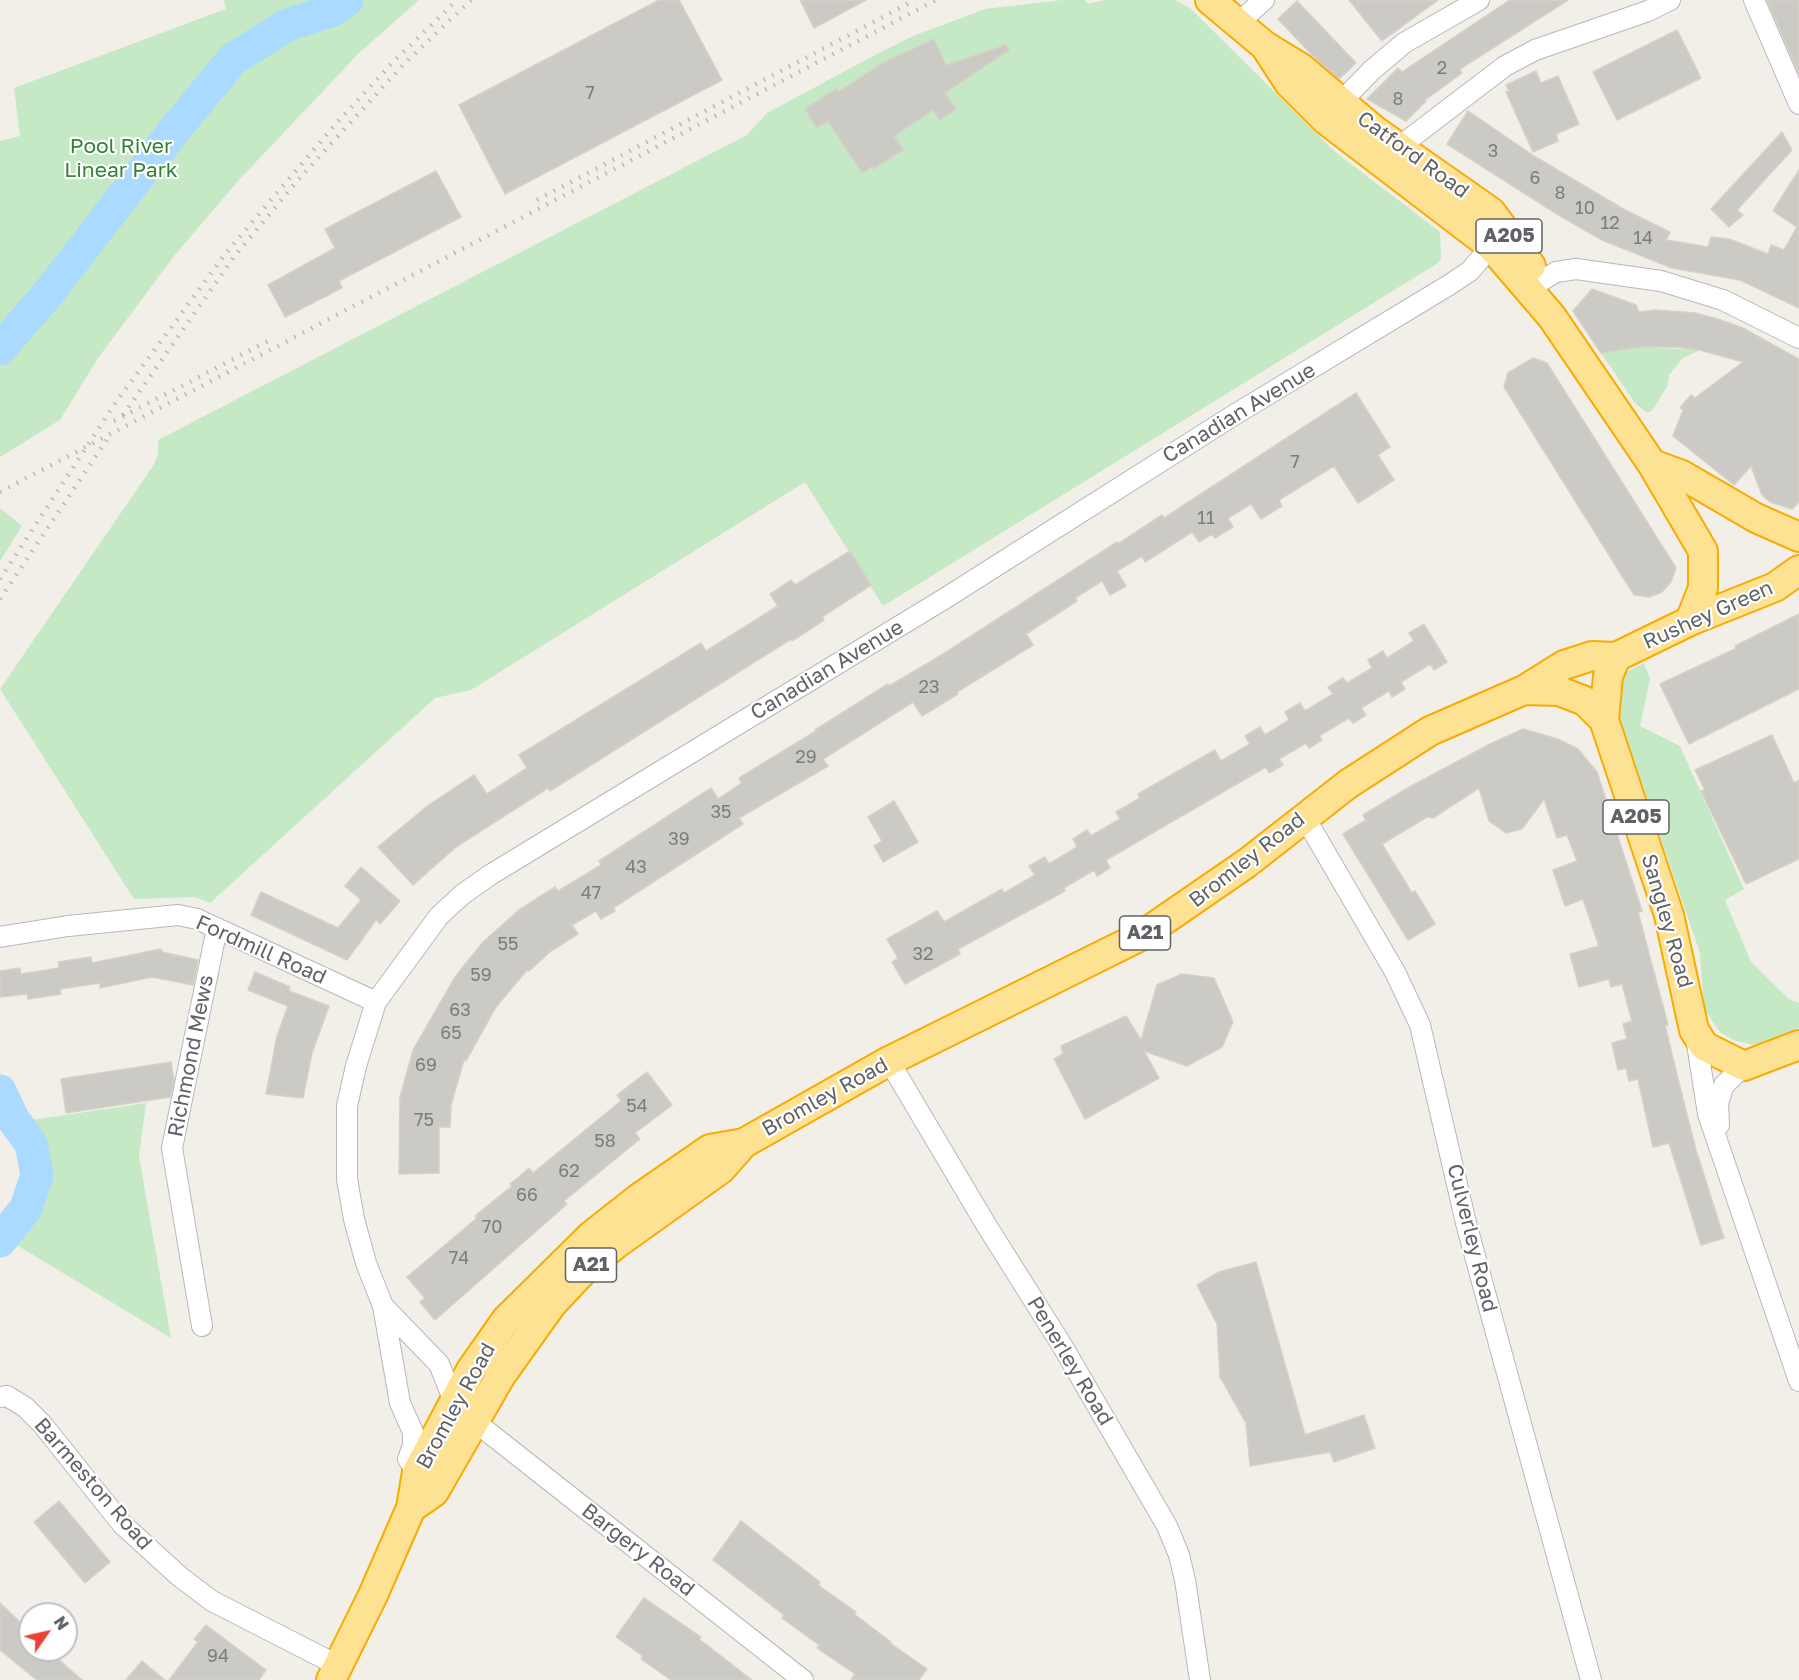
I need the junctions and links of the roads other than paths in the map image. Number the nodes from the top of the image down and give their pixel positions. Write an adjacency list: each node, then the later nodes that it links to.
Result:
1 (1210, 0): 6 (highway, Catford Road / A205)
2 (1264, 0): 6 (street)
3 (1479, 0): 8 (street)
4 (1670, 0): 10 (street)
5 (1754, 0): 9 (street)
6 (1239, 22): 7 (highway, Catford Road / A205)
7 (1265, 46): 8 (highway, Catford Road / A205); 10 (highway, Catford Road / A205)
8 (1341, 102): 10 (highway, Catford Road / A205)
9 (1799, 104)
10 (1389, 155): 11 (highway, Catford Road / A205); 12 (highway, Catford Road / A205)
11 (1438, 175): 12 (street); 13 (highway, Catford Road / A205)
12 (1491, 246): 14 (highway, Catford Road / A205); 26 (street, Canadian Avenue)
13 (1541, 281): 14 (highway, Catford Road / A205); 15 (street)
14 (1552, 317): 16 (highway, Catford Road / A205)
15 (1799, 338)
16 (1652, 464): 17 (highway); 19 (highway, Catford Road / A205)
17 (1799, 537)
18 (1799, 570): 19 (highway, Rushey Green)
19 (1690, 621): 20 (highway, Rushey Green)
20 (1616, 657): 21 (highway, Bromley Road / A21); 22 (highway, Sangley Road / A205)
21 (1524, 690): 22 (highway, Bromley Road / A21); 23 (highway, Bromley Road / A21)
22 (1604, 720): 27 (highway, Sangley Road / A205)
23 (1304, 816): 29 (highway, Bromley Road / A21); 47 (street, Culverley Road)
24 (217, 928): 25 (street, Fordmill Road); 26 (street, Fordmill Road); 34 (street, Richmond Mews)
25 (0, 937)
26 (376, 1002): 33 (street, Canadian Avenue)
27 (1695, 1030): 30 (highway); 32 (street, Sangley Road)
28 (1799, 1044): 30 (highway)
29 (889, 1061): 31 (highway, Bromley Road / A21); 46 (street, Penerley Road)
30 (1744, 1066): 32 (street, Sangley Road)
31 (744, 1143): 38 (highway, Bromley Road / A21); 41 (highway, Bromley Road / A21)
32 (1722, 1155): 39 (street, Sangley Road)
33 (383, 1306): 35 (street, Canadian Avenue); 36 (street, Canadian Avenue)
34 (202, 1326)
35 (420, 1347): 36 (street); 37 (street, Canadian Avenue)
36 (392, 1364): 42 (street, Canadian Avenue)
37 (439, 1364): 38 (street); 41 (street, Canadian Avenue)
38 (471, 1370): 41 (highway, Bromley Road / A21)
39 (1799, 1382)
40 (0, 1397): 44 (street, Barmeston Road)
41 (464, 1411): 42 (highway, Bromley Road / A21); 43 (highway, Bromley Road / A21); 45 (street, Bargery Road)
42 (417, 1472): 43 (highway, Bromley Road / A21)
43 (411, 1508): 44 (highway, Bromley Road / A21)
44 (335, 1673)
45 (803, 1680)
46 (1200, 1680)
47 (1591, 1680)

